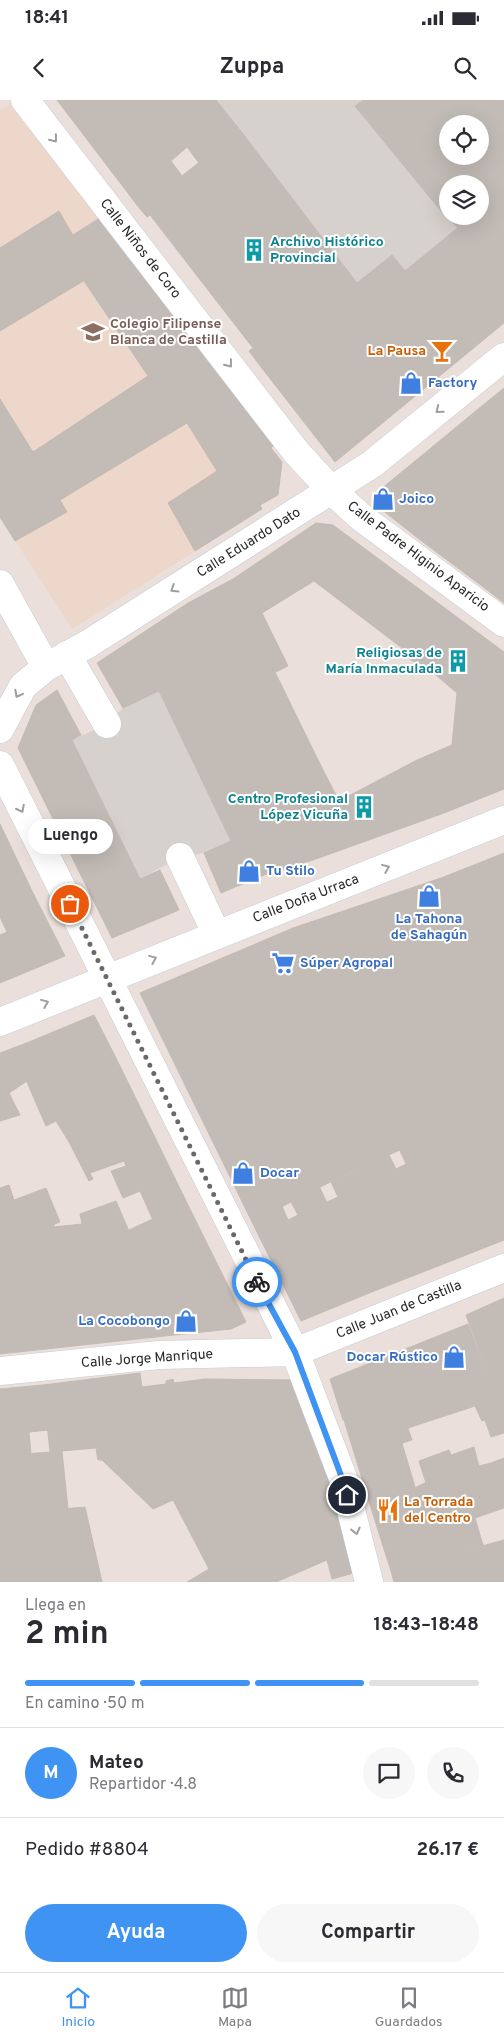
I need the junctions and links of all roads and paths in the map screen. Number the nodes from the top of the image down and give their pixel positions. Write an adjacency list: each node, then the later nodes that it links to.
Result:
1 (25, 100): 3 (street, Calle Niños de Coro, one-way to 3)
2 (504, 357): 3 (street, Calle Eduardo Dato, one-way to 3)
3 (332, 491): 5 (street, Calle Padre Higinio Aparicio); 6 (street, Calle Eduardo Dato, one-way to 6)
4 (0, 584): 6 (street)
5 (504, 623)
6 (57, 661): 7 (street); 8 (street, Calle Eduardo Dato, one-way to 8)
7 (107, 724)
8 (0, 729)
9 (0, 765): 13 (street, one-way to 13)
10 (504, 820): 12 (street, Calle Doña Urraca, one-way to 10)
11 (180, 857): 12 (street)
12 (216, 933): 13 (street, Calle Doña Urraca, one-way to 12)
13 (108, 977): 14 (street, Calle Doña Urraca, one-way to 13); 16 (street)
14 (0, 1022)
15 (504, 1268): 16 (street, Calle Juan de Castilla)
16 (295, 1352): 17 (street, Calle Jorge Manrique); 18 (street, one-way to 18)
17 (0, 1371)
18 (369, 1582)

